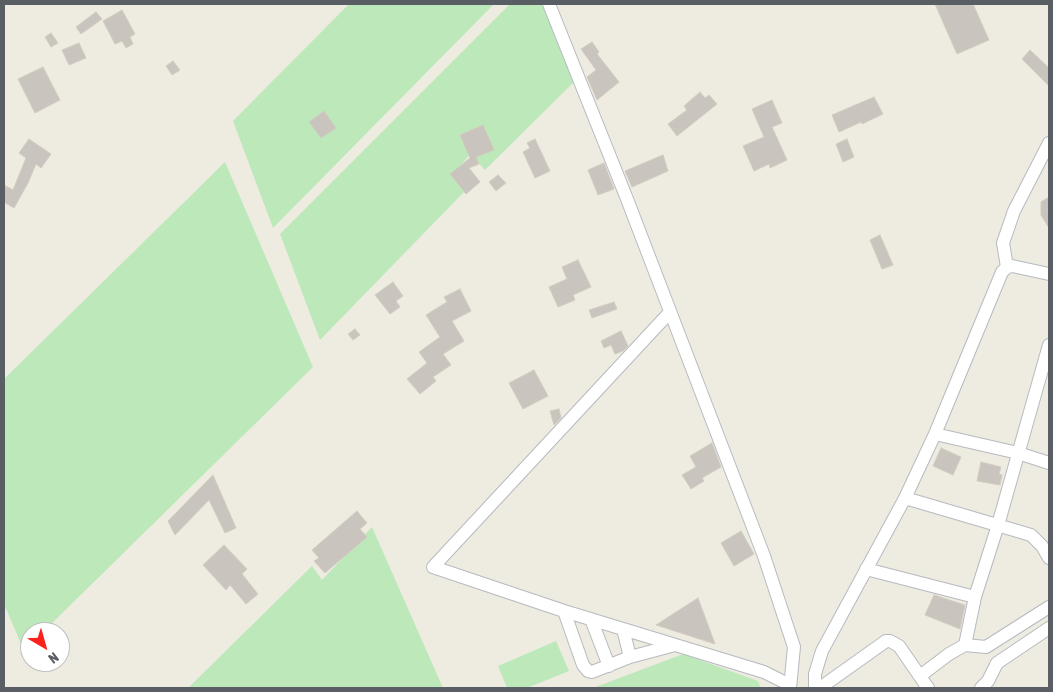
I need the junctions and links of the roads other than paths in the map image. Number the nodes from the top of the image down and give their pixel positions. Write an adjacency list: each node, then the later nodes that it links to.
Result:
1 (549, 4): 5 (street)
2 (1049, 143): 3 (street)
3 (1007, 267): 4 (street); 7 (street)
4 (1049, 274)
5 (670, 312): 16 (street); 27 (street)
6 (1049, 345): 8 (street)
7 (935, 434): 8 (street); 10 (street)
8 (1018, 453): 9 (street); 11 (street)
9 (1049, 463)
10 (905, 498): 11 (street); 13 (street)
11 (998, 525): 12 (street); 14 (street)
12 (1049, 558)
13 (866, 569): 14 (street); 28 (street)
14 (975, 597): 20 (street)
15 (1049, 607): 22 (street)
16 (564, 611): 17 (street); 25 (street)
17 (591, 619): 19 (street); 25 (street)
18 (1049, 628): 24 (street)
19 (623, 629): 21 (street); 23 (street)
20 (965, 645): 22 (street); 26 (street)
21 (675, 646): 23 (street); 27 (street)
22 (986, 647): 24 (street)
23 (630, 657): 25 (street)
24 (997, 663): 30 (street)
25 (609, 666)
26 (925, 685): 29 (street)
27 (790, 687)
28 (815, 688)
29 (820, 688)
30 (981, 688)

